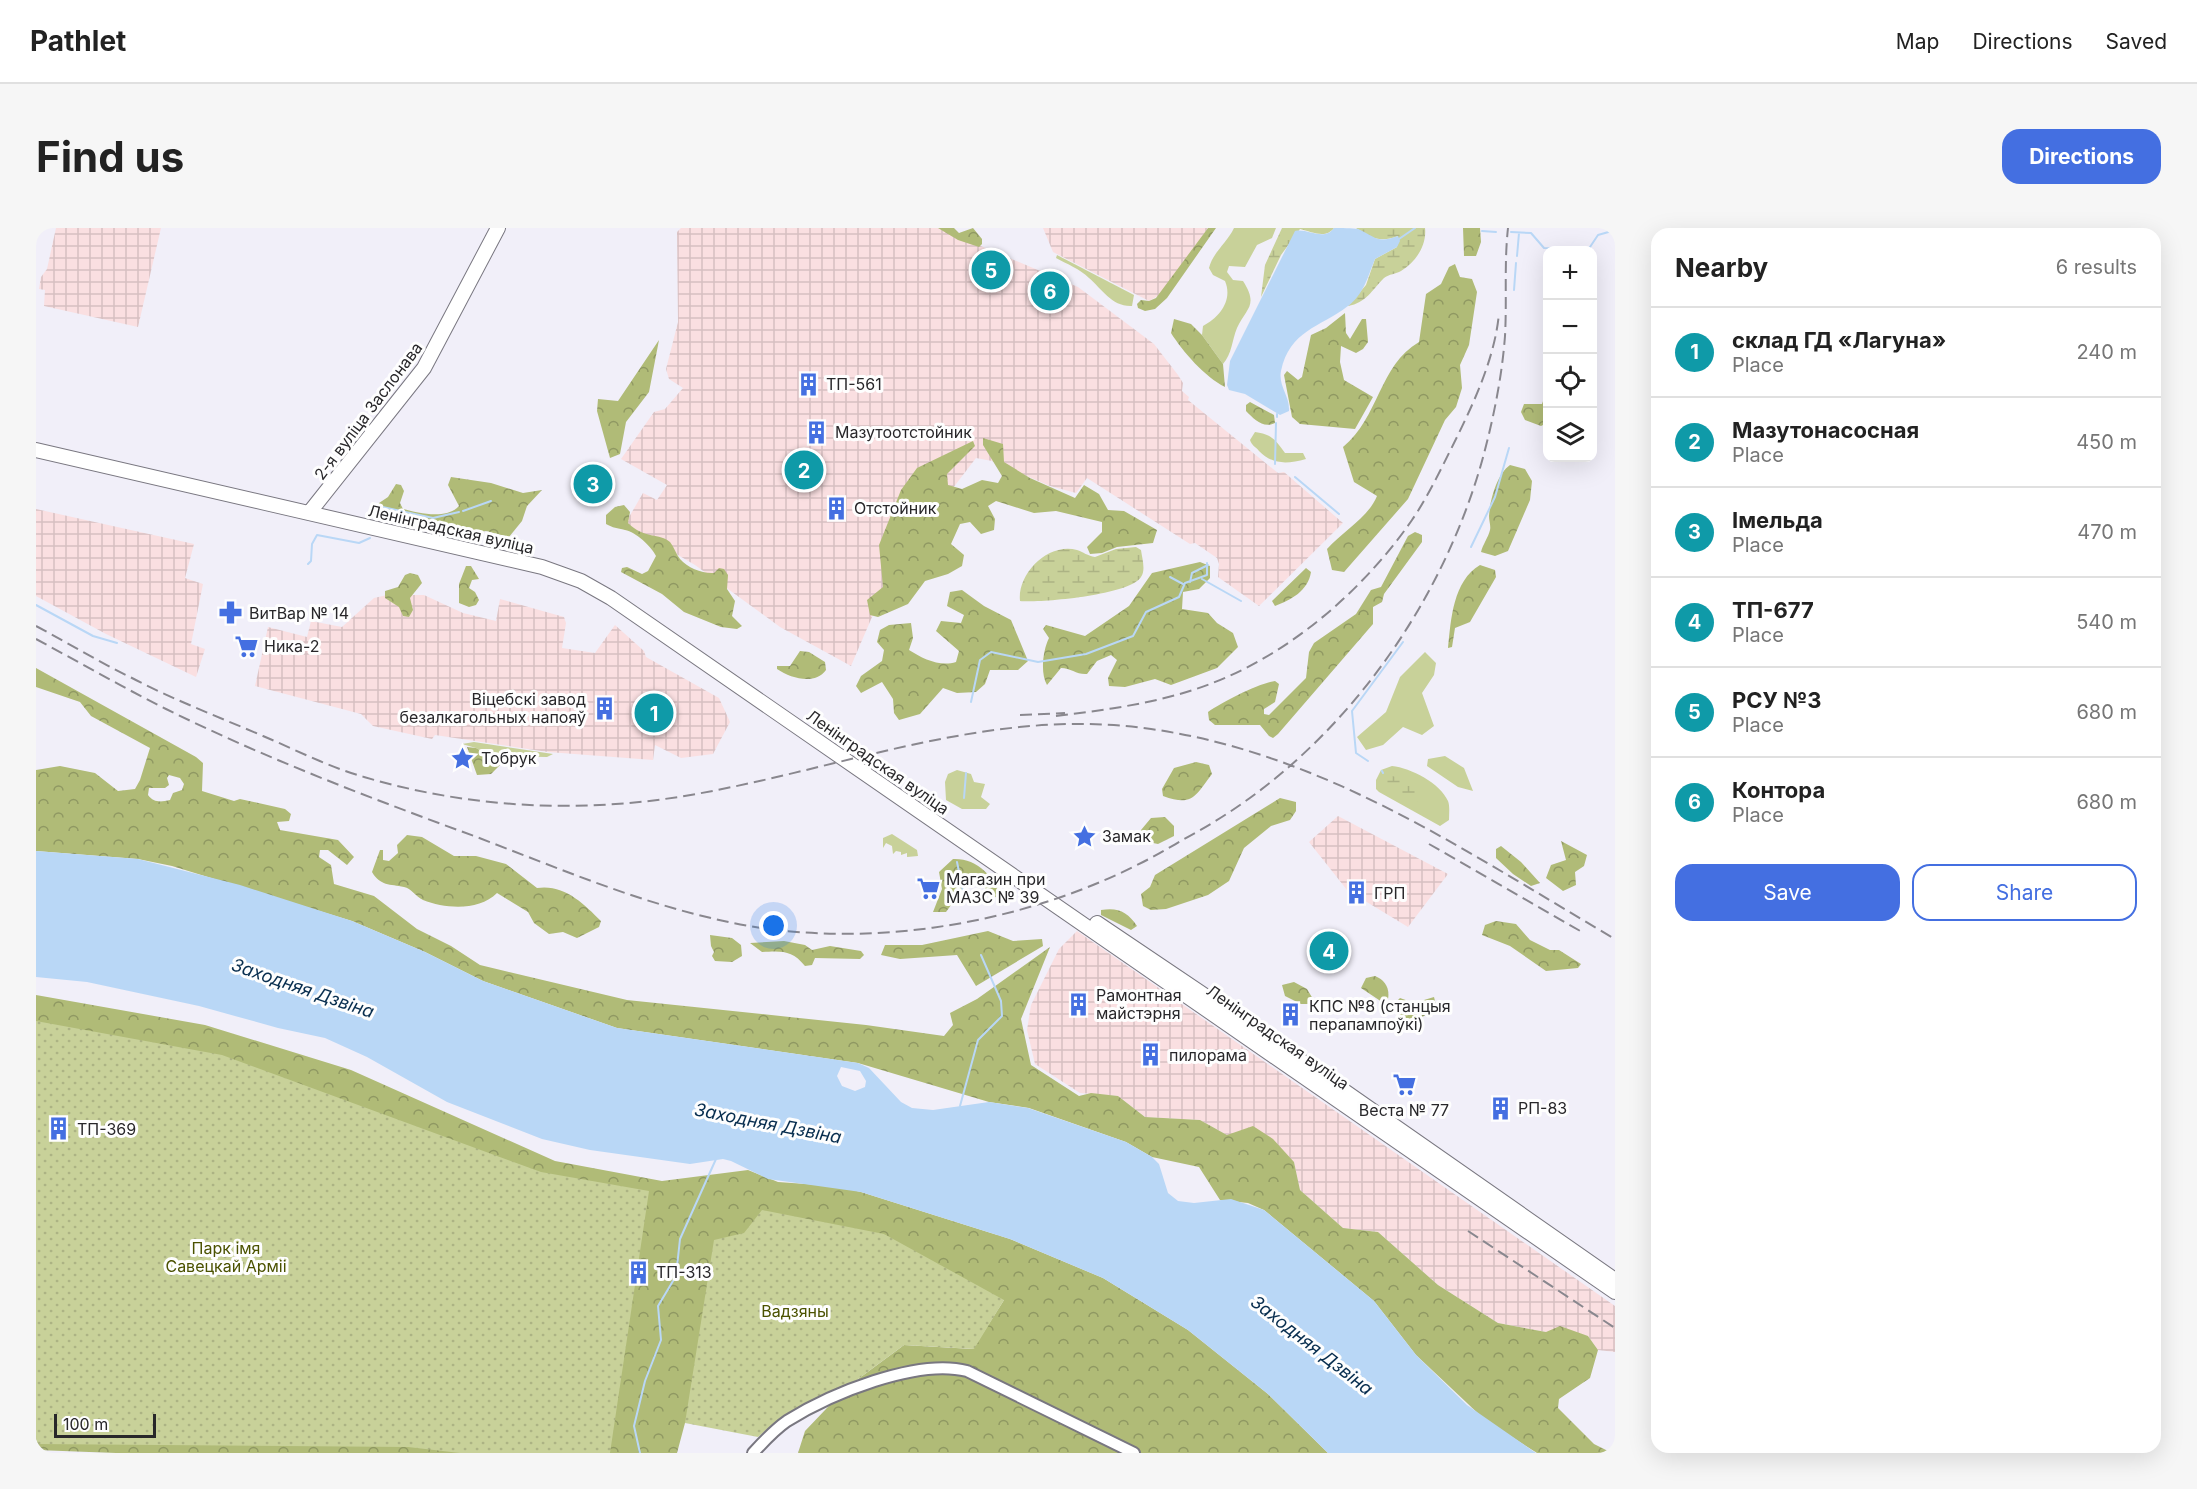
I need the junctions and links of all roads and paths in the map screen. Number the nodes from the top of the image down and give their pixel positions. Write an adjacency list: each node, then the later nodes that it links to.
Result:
1 (498, 228): 4 (main road, 2-я вуліца Заслонава)
2 (36, 442): 4 (main road, Ленінградская вуліца)
3 (36, 450): 4 (main road, Ленінградская вуліца)
4 (312, 510): 5 (main road, Ленінградская вуліца); 6 (main road, Ленінградская вуліца)
5 (1615, 1280)
6 (1615, 1292)
7 (753, 1453): 8 (street)
8 (1134, 1453)

